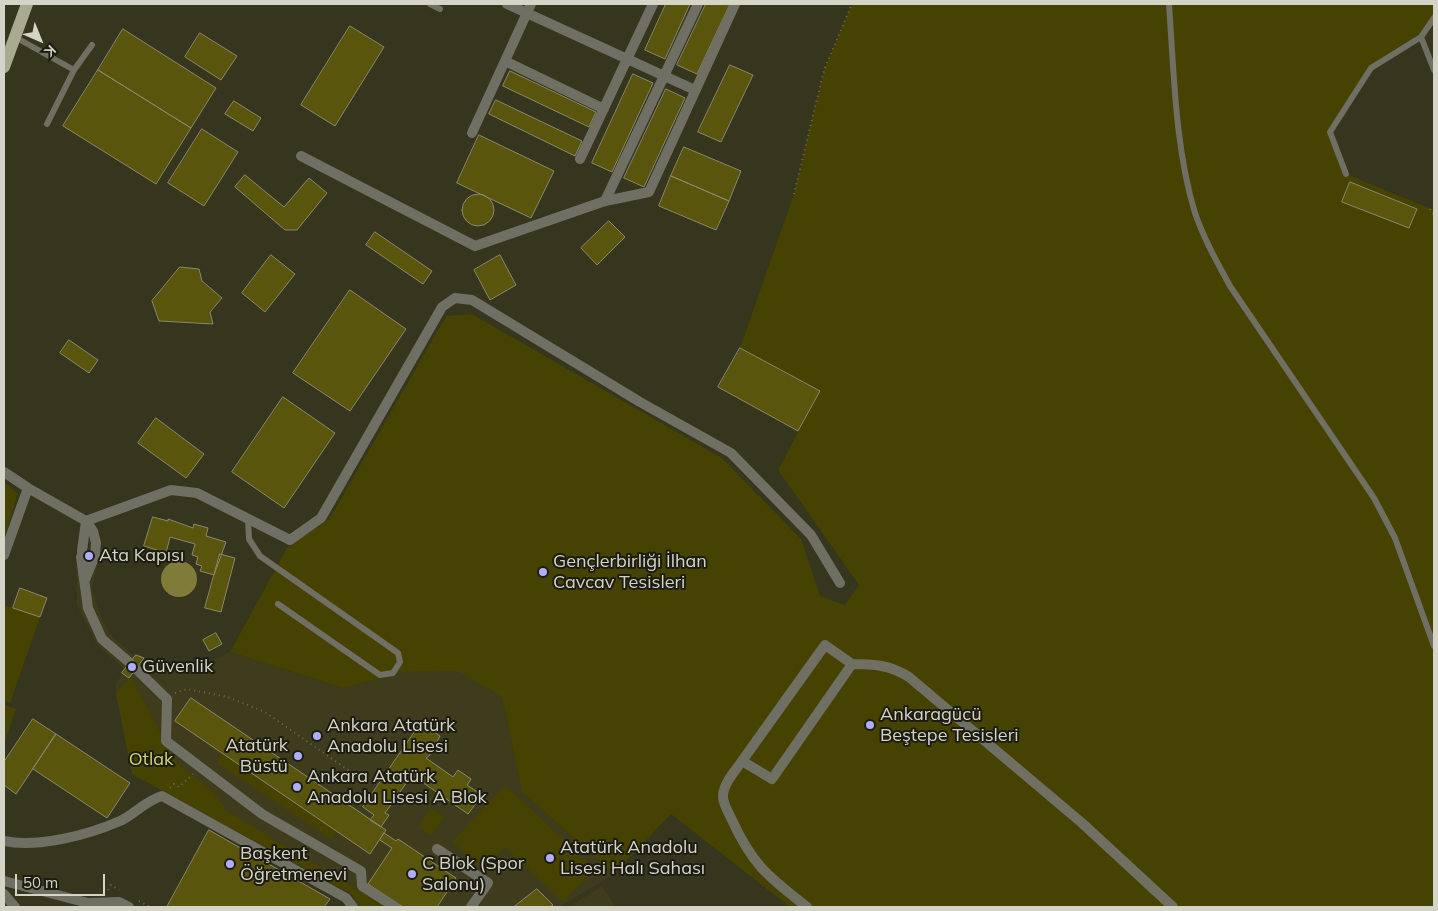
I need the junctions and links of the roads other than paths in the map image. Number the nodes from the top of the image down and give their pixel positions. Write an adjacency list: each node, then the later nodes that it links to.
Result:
1 (27, 4): 11 (main road)
2 (430, 4): 9 (lane)
3 (507, 4): 8 (street)
4 (653, 4): 14 (street)
5 (698, 4): 19 (street)
6 (734, 4): 20 (street)
7 (1169, 4): 36 (lane)
8 (529, 8): 14 (street); 15 (street)
9 (440, 9)
10 (1434, 18): 12 (lane)
11 (15, 37): 16 (main road); 17 (lane)
12 (1421, 37): 18 (lane); 26 (lane)
13 (92, 45): 17 (lane)
14 (627, 58): 19 (street); 21 (street)
15 (505, 61): 21 (street); 23 (street)
16 (4, 67)
17 (74, 70): 22 (lane)
18 (1434, 70)
19 (665, 76): 20 (street); 27 (street)
20 (695, 90): 27 (street)
21 (604, 109): 25 (street)
22 (47, 124)
23 (472, 133)
24 (301, 156): 27 (street)
25 (580, 158)
26 (1346, 174)
27 (605, 201)
28 (4, 472): 29 (street)
29 (28, 488): 31 (street); 32 (street)
30 (248, 519): 31 (street); 34 (street); 35 (lane)
31 (86, 521): 33 (street); 33 (street)
32 (4, 555)
33 (85, 581): 46 (street)
34 (840, 583)
35 (278, 604)
36 (1434, 646)
37 (852, 664): 38 (street); 38 (street); 49 (street)
38 (742, 761): 48 (street)
39 (4, 841): 45 (street)
40 (437, 849): 47 (street)
41 (4, 881): 44 (street)
42 (4, 894): 43 (street)
43 (15, 907)
44 (129, 907)
45 (353, 907)
46 (395, 907)
47 (471, 907)
48 (807, 907)
49 (1173, 907)

